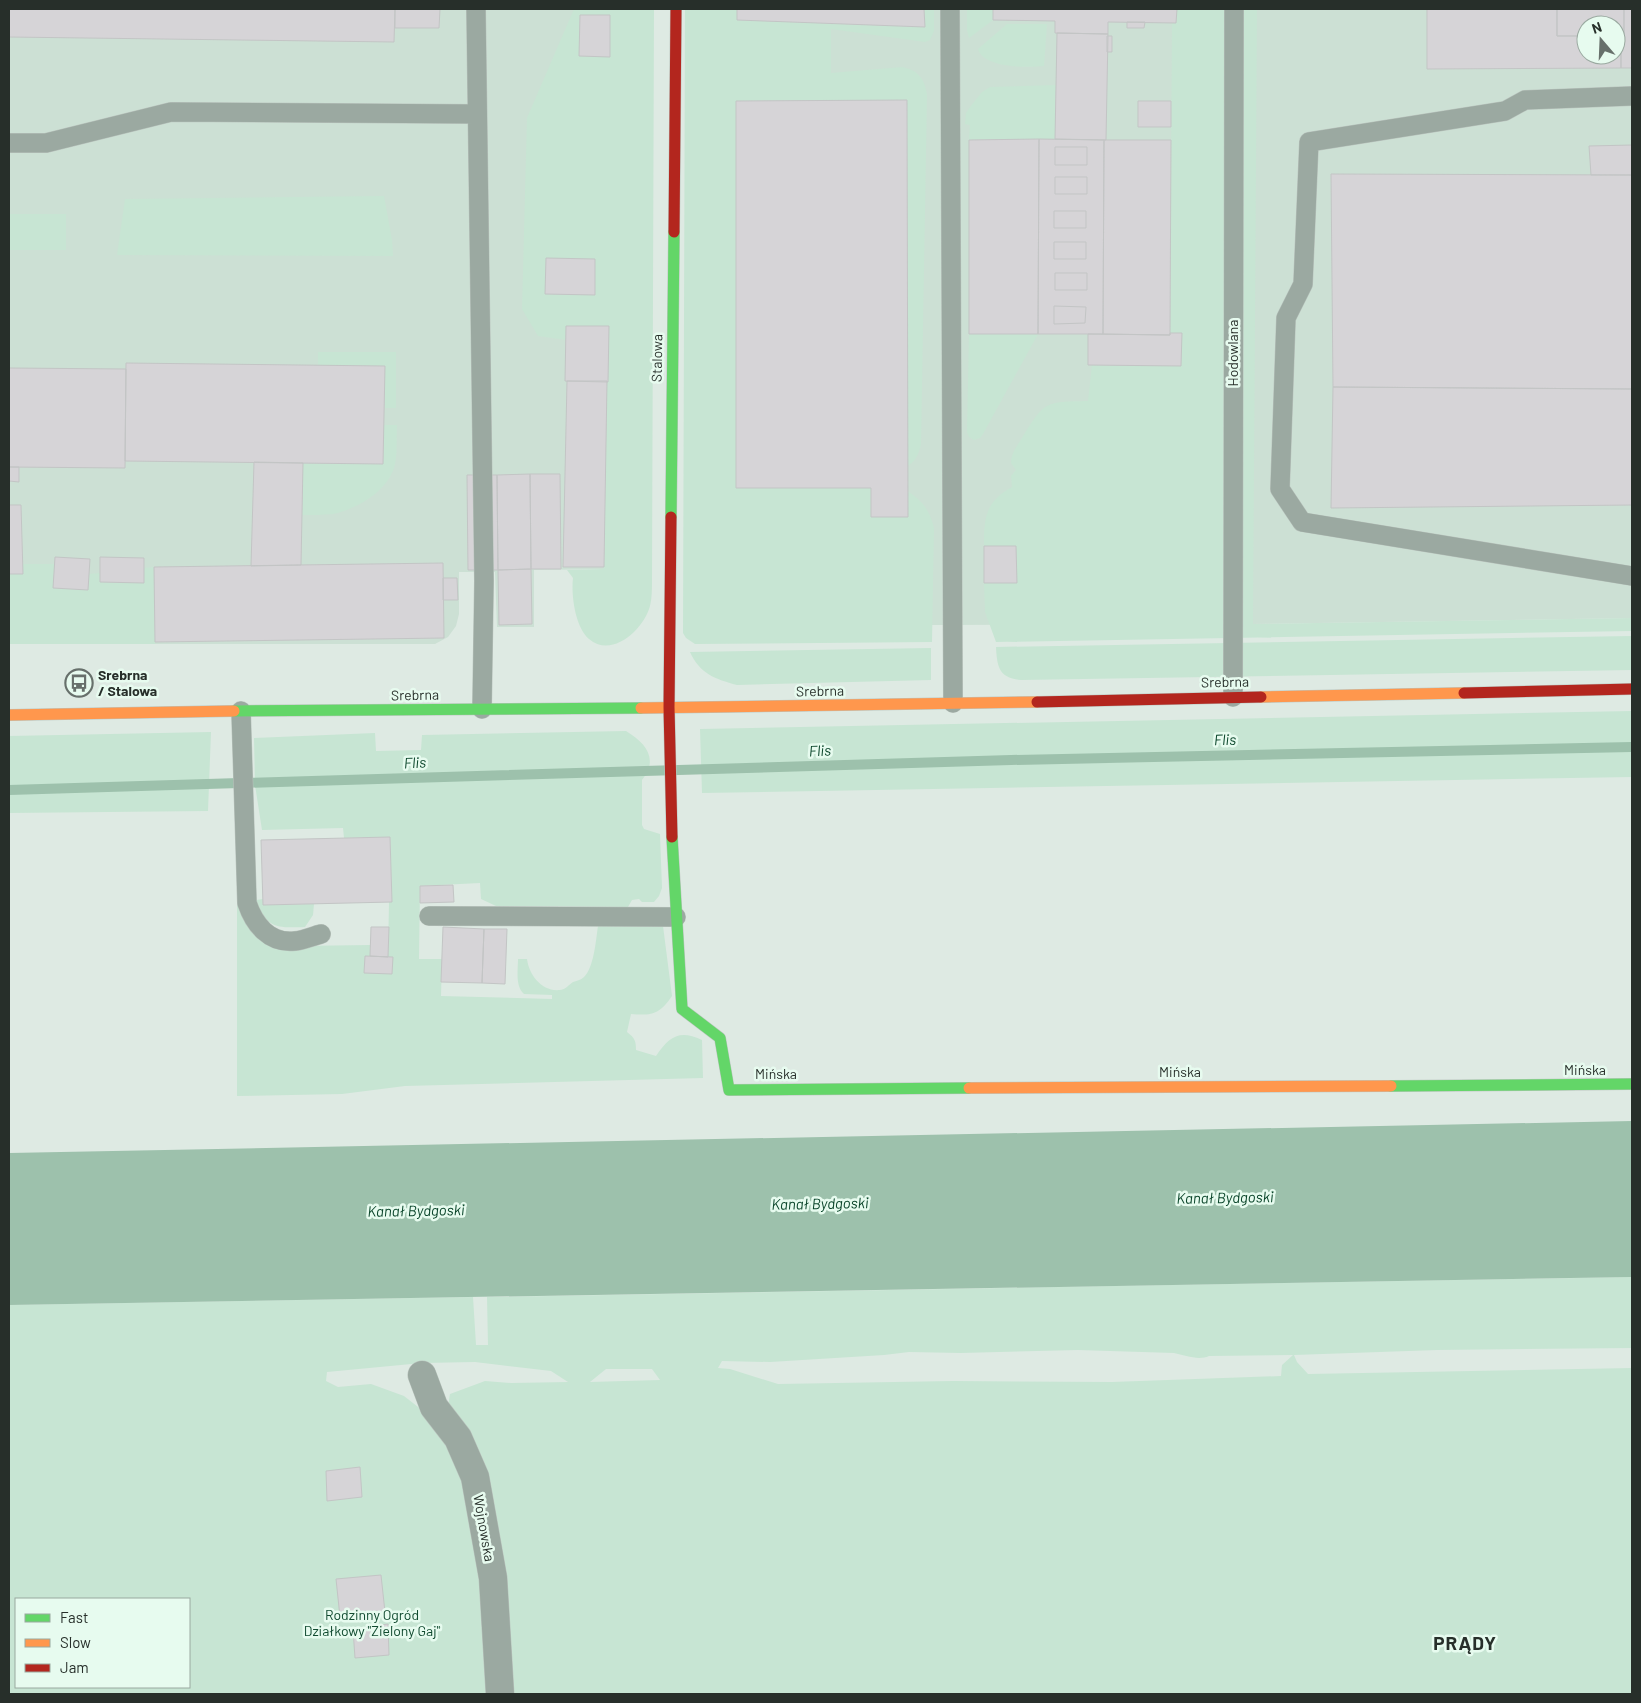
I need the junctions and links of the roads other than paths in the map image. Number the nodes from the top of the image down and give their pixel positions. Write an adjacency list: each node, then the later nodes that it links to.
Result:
1 (476, 9): 6 (lane)
2 (676, 9): 12 (street, Stalowa)
3 (950, 9): 11 (lane)
4 (1234, 9): 10 (lane, Hodowlana)
5 (1632, 96): 8 (lane)
6 (478, 114): 7 (lane); 13 (lane)
7 (9, 143)
8 (1632, 576)
9 (1632, 689): 10 (street, Srebrna)
10 (1233, 697): 11 (street, Srebrna)
11 (953, 703): 12 (street, Srebrna)
12 (669, 707): 13 (street, Srebrna); 17 (street, Stalowa)
13 (482, 709): 14 (street, Srebrna)
14 (241, 711): 15 (street, Srebrna); 18 (lane)
15 (9, 715)
16 (429, 916): 17 (lane)
17 (676, 917): 20 (street, Stalowa)
18 (322, 934)
19 (1632, 1084): 20 (street, Mińska)
20 (729, 1090)
21 (422, 1374): 22 (street, Wojnowska)
22 (500, 1694)

